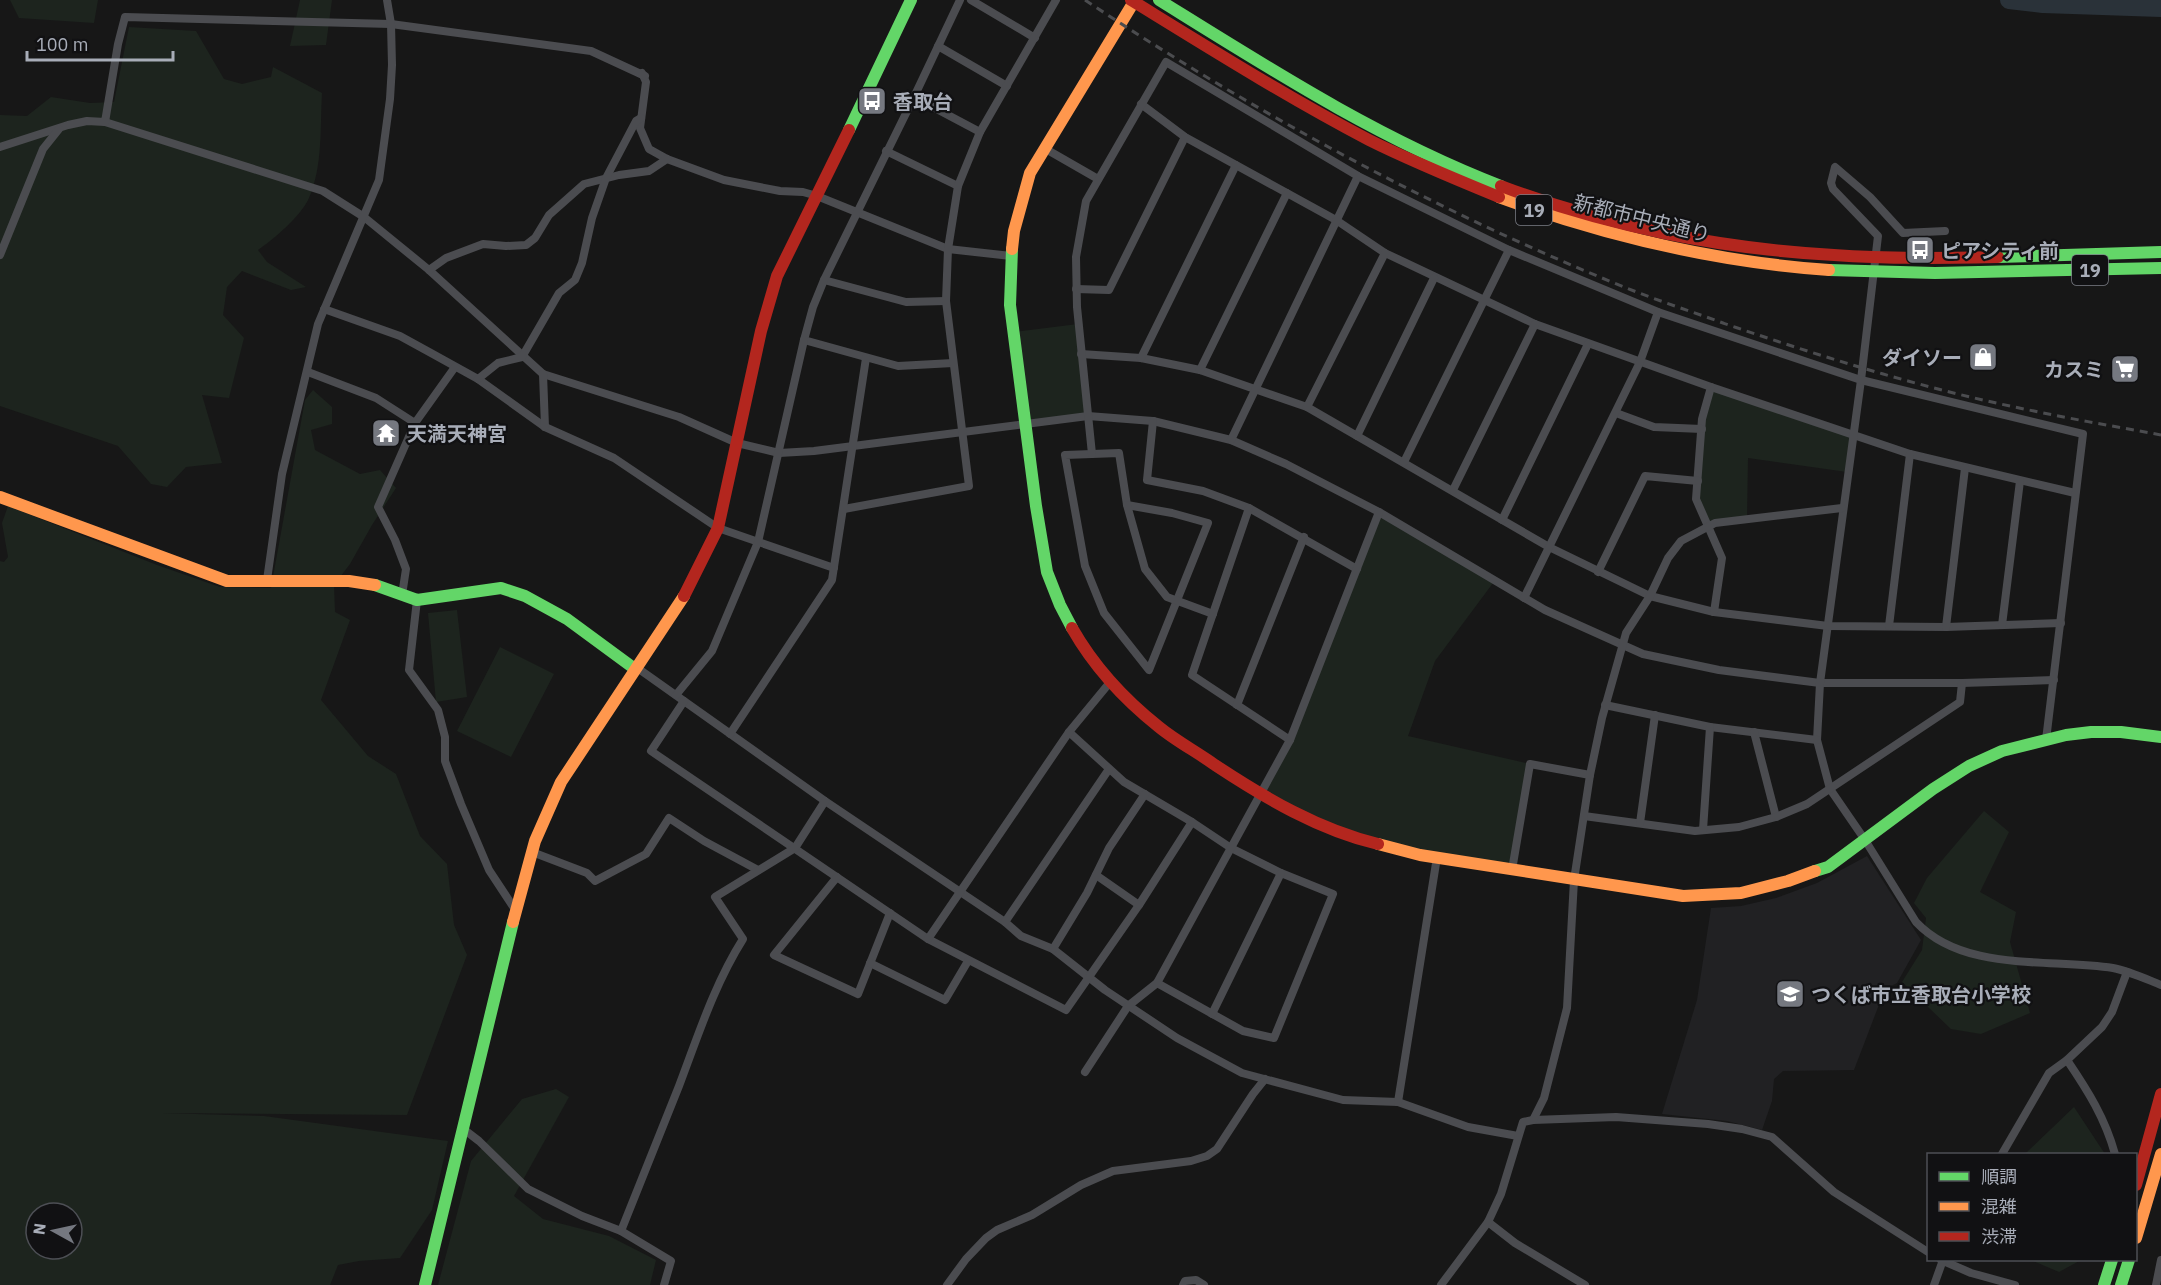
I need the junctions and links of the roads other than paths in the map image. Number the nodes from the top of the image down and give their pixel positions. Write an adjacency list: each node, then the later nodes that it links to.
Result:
1 (387, 0): 8 (street)
2 (911, 0): 29 (street)
3 (960, 0): 10 (street)
4 (971, 0): 9 (street)
5 (1056, 0): 9 (street)
6 (1159, 0): 40 (street, 新都市中央通り / 19)
7 (1133, 1): 20 (street); 43 (street, 新都市中央通り / 19)
8 (391, 24): 14 (street); 15 (street); 31 (street)
9 (1035, 38): 11 (street)
10 (938, 46): 11 (street); 12 (street)
11 (1007, 86): 17 (street)
12 (914, 97): 17 (street); 21 (street)
13 (1141, 104): 18 (street); 24 (street); 26 (street)
14 (641, 118): 22 (street); 25 (street)
15 (105, 122): 16 (street); 31 (street)
16 (59, 129): 19 (street); 38 (street)
17 (980, 132): 27 (street)
18 (1185, 137): 23 (street); 46 (street)
19 (0, 147)
20 (1044, 148): 26 (street); 39 (street)
21 (886, 151): 27 (street); 30 (street)
22 (667, 159): 25 (street); 29 (street)
23 (1236, 165): 28 (street); 57 (street)
24 (1358, 176): 32 (street); 35 (street)
25 (606, 178): 42 (street); 55 (street)
26 (1098, 179): 46 (street)
27 (958, 186): 34 (street)
28 (1287, 193): 32 (street); 61 (street)
29 (817, 196): 30 (street); 80 (street)
30 (858, 212): 34 (street); 45 (street)
31 (364, 217): 42 (street); 49 (street)
32 (1336, 220): 37 (street); 67 (street)
33 (1945, 231): 40 (street)
34 (948, 249): 39 (street); 47 (street)
35 (1509, 250): 48 (street); 50 (street)
36 (2161, 252): 40 (street, 新都市中央通り / 19)
37 (1385, 253): 44 (street); 68 (street)
38 (0, 255)
39 (1011, 256): 73 (street)
40 (1876, 257): 43 (street)
41 (2161, 268): 43 (street, 新都市中央通り / 19)
42 (429, 270): 55 (street)
43 (1874, 272): 65 (street)
44 (1434, 278): 48 (street); 78 (street)
45 (824, 280): 47 (street); 52 (street)
46 (1076, 289): 54 (street)
47 (946, 301): 59 (street)
48 (1486, 301): 51 (street); 85 (street)
49 (324, 309): 60 (street); 62 (street)
50 (1658, 312): 58 (street); 65 (street)
51 (1535, 324): 53 (street); 89 (street)
52 (804, 340): 56 (street); 82 (street)
53 (1588, 344): 58 (street); 97 (street)
54 (1081, 354): 57 (street); 70 (street)
55 (522, 357): 63 (street); 64 (street)
56 (866, 358): 59 (street); 81 (street)
57 (1141, 358): 61 (street)
58 (1640, 362): 66 (street); 69 (street)
59 (953, 363): 76 (street)
60 (455, 367): 64 (street); 72 (street)
61 (1200, 370): 67 (street)
62 (308, 372): 72 (street); 106 (street)
63 (543, 374): 74 (street); 80 (street)
64 (478, 379): 74 (street)
65 (1861, 380): 77 (street); 90 (street)
66 (1711, 387): 75 (street); 77 (street)
67 (1254, 389): 68 (street); 79 (street)
68 (1307, 407): 78 (street)
69 (1616, 413): 75 (street); 102 (street)
70 (1088, 416): 71 (street); 73 (street); 83 (street)
71 (1153, 421): 79 (street); 94 (street)
72 (415, 423): 107 (street)
73 (1024, 425): 76 (street); 122 (street)
74 (545, 427): 99 (street)
75 (1702, 429): 87 (street)
76 (962, 431): 81 (street); 93 (street)
77 (1853, 434): 84 (street); 95 (street)
78 (1357, 436): 85 (street)
79 (1231, 440): 96 (street)
80 (737, 443): 82 (street); 99 (street)
81 (852, 447): 82 (street); 93 (street)
82 (779, 453): 101 (street)
83 (1092, 454): 92 (street); 111 (street)
84 (1910, 454): 86 (street); 117 (street)
85 (1404, 462): 89 (street)
86 (1965, 468): 88 (street); 118 (street)
87 (1698, 481): 98 (street); 105 (street)
88 (2020, 481): 90 (street); 115 (street)
89 (1453, 490): 97 (street)
90 (2076, 493): 114 (street)
91 (0, 497): 106 (street)
92 (1128, 506): 111 (street); 111 (street)
93 (844, 508): 103 (street)
94 (1249, 508): 100 (street); 113 (street)
95 (1842, 508): 98 (street); 116 (street)
96 (1379, 512): 104 (street); 109 (street)
97 (1502, 520): 102 (street)
98 (1707, 526): 108 (street); 112 (street)
99 (718, 528): 101 (street); 120 (street)
100 (1304, 537): 104 (street); 127 (street)
101 (758, 542): 103 (street); 125 (street)
102 (1550, 547): 105 (street); 109 (street)
103 (834, 568): 133 (street)
104 (1357, 569): 135 (street)
105 (1598, 572): 108 (street)
106 (267, 580): 107 (street)
107 (402, 595): 110 (street)
108 (1650, 596): 112 (street); 119 (street)
109 (1524, 598): 119 (street)
110 (417, 600): 120 (street); 162 (street)
111 (1178, 601): 113 (street)
112 (1714, 612): 116 (street)
113 (1213, 614): 127 (street)
114 (2061, 623): 115 (street); 121 (street)
115 (2002, 625): 118 (street)
116 (1828, 626): 117 (street); 123 (street)
117 (1888, 626): 118 (street)
118 (1946, 627)
119 (1621, 645): 123 (street); 128 (street)
120 (636, 668): 125 (street); 152 (street)
121 (2054, 680): 124 (street); 137 (street)
122 (1112, 681): 131 (street); 141 (street)
123 (1820, 682): 124 (street); 136 (street)
124 (1962, 683): 140 (street)
125 (676, 695): 126 (street)
126 (684, 701): 133 (street); 150 (street)
127 (1237, 705): 135 (street)
128 (1605, 705): 129 (street); 139 (street)
129 (1655, 715): 130 (street); 147 (street)
130 (1710, 727): 132 (street); 148 (street)
131 (1069, 732): 138 (street); 160 (street)
132 (1754, 732): 136 (street); 145 (street)
133 (730, 734): 143 (street)
134 (2161, 737): 137 (street)
135 (1290, 740): 141 (street)
136 (1817, 740): 140 (street)
137 (2046, 740): 149 (street)
138 (1109, 769): 142 (street); 164 (street)
139 (1590, 775): 144 (street); 155 (street)
140 (1830, 789): 145 (street); 149 (street)
141 (1259, 794): 151 (street); 153 (street)
142 (1145, 795): 146 (street); 157 (street)
143 (825, 801): 150 (street); 160 (street)
144 (1584, 816): 147 (street); 159 (street)
145 (1776, 817): 148 (street)
146 (1192, 822): 151 (street); 161 (street)
147 (1641, 823): 148 (street)
148 (1703, 831)
149 (1865, 840): 159 (street); 169 (street)
150 (795, 848): 154 (street); 158 (street)
151 (1231, 848): 156 (street); 171 (street)
152 (532, 852): 154 (street); 162 (street)
153 (1437, 857): 155 (street); 179 (street)
154 (758, 870): 188 (street)
155 (1512, 870): 159 (street)
156 (1281, 873): 174 (street); 174 (street)
157 (1096, 875): 161 (street); 166 (street)
158 (837, 877): 163 (street); 168 (street)
159 (1574, 880): 180 (street)
160 (959, 893): 164 (street); 165 (street)
161 (1139, 905): 170 (street)
162 (516, 911): 181 (street)
163 (890, 913): 165 (street); 168 (street)
164 (1005, 922): 166 (street)
165 (928, 939): 167 (street)
166 (1053, 950): 170 (street)
167 (968, 961): 168 (street); 170 (street)
168 (870, 963)
169 (2127, 972): 172 (street); 175 (street)
170 (1089, 976): 173 (street)
171 (1157, 983): 173 (street); 174 (street)
172 (2161, 985)
173 (1128, 1006): 176 (street); 177 (street)
174 (1212, 1014)
175 (2067, 1060): 183 (street); 184 (street)
176 (1085, 1072)
177 (1265, 1079): 179 (street); 198 (street)
178 (2161, 1094): 186 (street)
179 (1398, 1102): 182 (street)
180 (1533, 1120): 182 (street); 190 (street)
181 (462, 1128): 188 (street); 196 (street)
182 (1518, 1136): 187 (street)
183 (2003, 1153)
184 (2114, 1153)
185 (2161, 1154): 189 (street)
186 (2137, 1178)
187 (1488, 1222): 201 (street); 202 (street)
188 (621, 1231): 197 (street)
189 (2137, 1235)
190 (1927, 1251)
191 (2161, 1260): 207 (street)
192 (1942, 1261): 203 (street)
193 (1944, 1261): 204 (street)
194 (2112, 1261): 205 (street)
195 (2129, 1261): 206 (street)
196 (425, 1285)
197 (664, 1285)
198 (947, 1285)
199 (1183, 1285): 200 (street)
200 (1204, 1285)
201 (1441, 1285)
202 (1585, 1285)
203 (1934, 1285)
204 (2015, 1285)
205 (2104, 1285)
206 (2121, 1285)
207 (2156, 1285)

